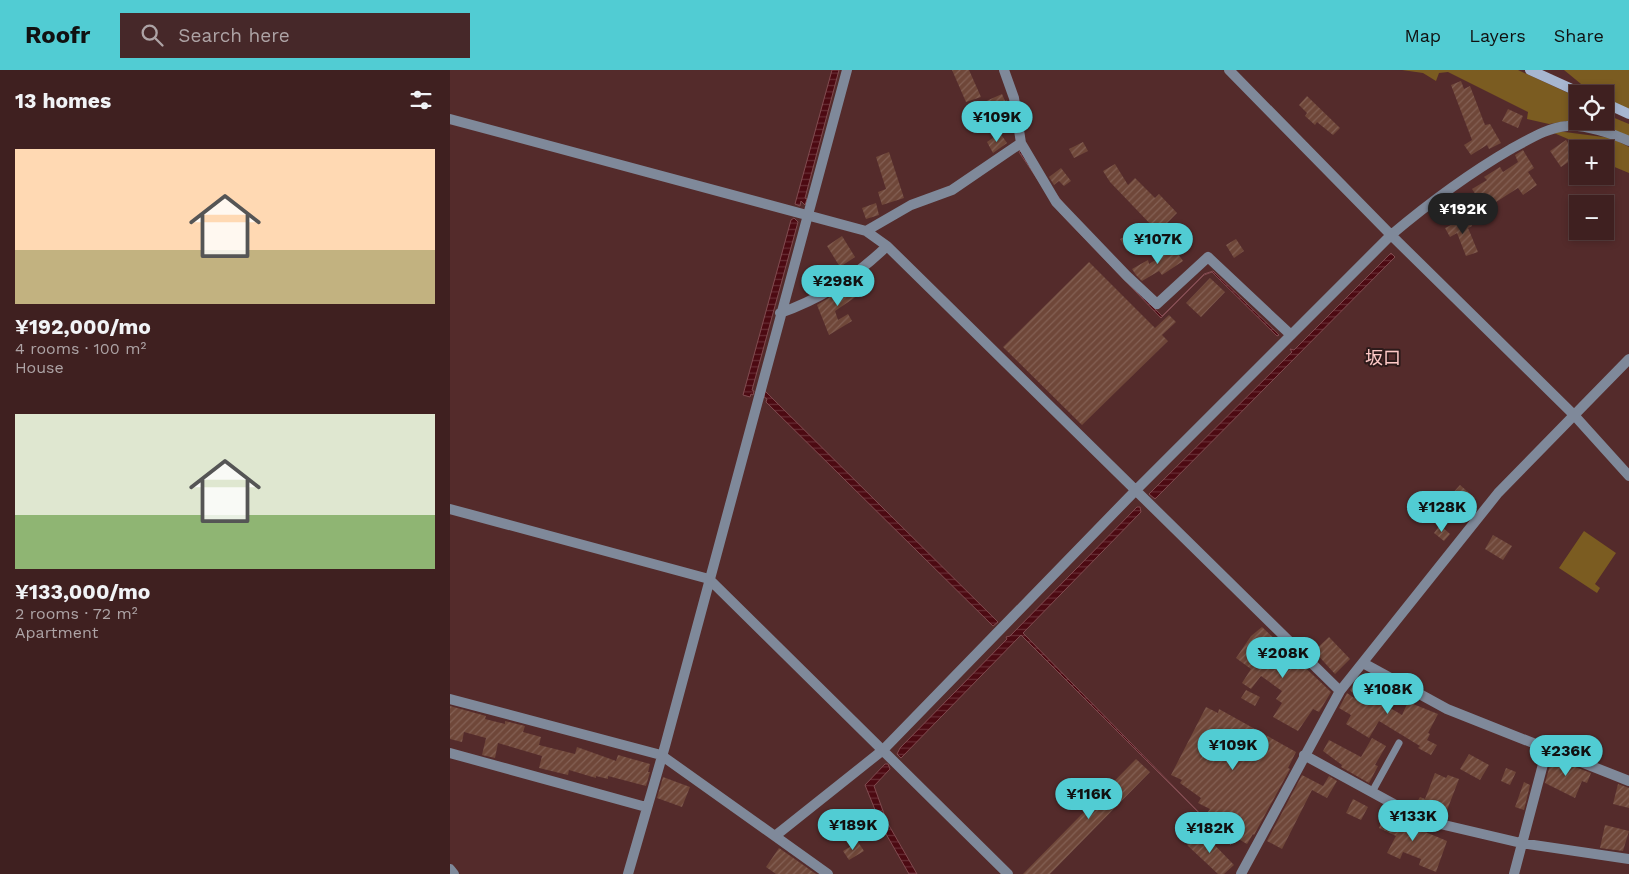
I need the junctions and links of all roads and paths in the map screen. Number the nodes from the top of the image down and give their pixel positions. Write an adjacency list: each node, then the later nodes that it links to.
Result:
1 (847, 70): 11 (street)
2 (1004, 70): 10 (street)
3 (1229, 70): 13 (street)
4 (1530, 70): 5 (main road)
5 (1569, 88)
6 (1614, 107): 7 (main road)
7 (1629, 114)
8 (450, 119): 11 (street)
9 (1629, 141): 13 (street)
10 (1021, 143): 12 (street); 16 (street)
11 (808, 214): 12 (street); 15 (street)
12 (866, 231): 14 (street)
13 (1391, 235): 16 (street); 18 (street)
14 (887, 246): 15 (street); 20 (street)
15 (780, 313): 22 (street)
16 (1291, 335): 20 (street)
17 (1629, 359): 18 (street)
18 (1574, 415): 19 (street); 23 (street)
19 (1629, 476)
20 (1135, 491): 24 (street); 28 (street)
21 (450, 509): 22 (street)
22 (709, 579): 28 (street); 30 (street)
23 (1363, 663): 24 (street); 27 (street)
24 (1340, 692): 31 (street)
25 (450, 698): 30 (street)
26 (1399, 743): 33 (lane)
27 (1547, 749): 32 (street); 36 (street)
28 (883, 750): 35 (street); 42 (street)
29 (450, 753): 34 (street)
30 (661, 755): 34 (street); 35 (street)
31 (1304, 756): 33 (street); 43 (street)
32 (1629, 781)
33 (1372, 792): 36 (street)
34 (646, 807): 40 (street)
35 (775, 836): 41 (street)
36 (1521, 843): 37 (street); 44 (street)
37 (1629, 859)
38 (450, 869): 39 (street)
39 (454, 874)
40 (628, 874)
41 (828, 874)
42 (1008, 874)
43 (1242, 874)
44 (1514, 874)

